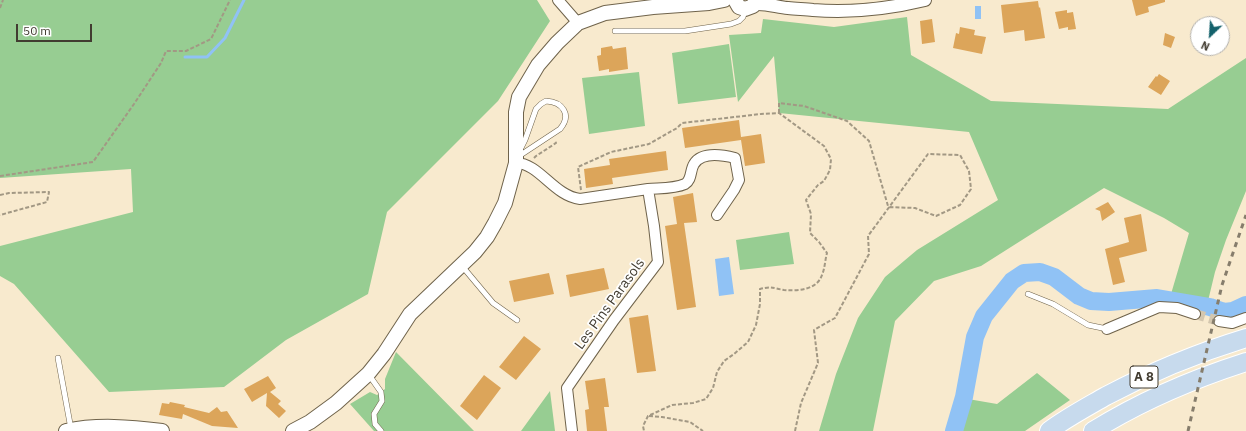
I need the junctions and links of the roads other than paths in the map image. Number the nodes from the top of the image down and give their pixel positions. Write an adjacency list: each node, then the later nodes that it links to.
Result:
1 (558, 0): 7 (street)
2 (724, 0): 7 (main road)
3 (900, 0): 6 (lane)
4 (925, 0): 6 (street)
5 (748, 3): 6 (street); 8 (lane)
6 (886, 8)
7 (578, 23): 9 (main road)
8 (615, 30)
9 (516, 161): 9 (lane); 10 (street); 12 (main road)
10 (648, 189): 11 (street); 27 (street, Les Pins Parasols)
11 (717, 215)
12 (461, 265): 16 (lane); 22 (main road)
13 (1028, 294): 18 (lane)
14 (1195, 314): 18 (street)
15 (1246, 318): 17 (street)
16 (517, 320)
17 (1219, 321)
18 (1107, 329)
19 (1246, 338): 28 (highway, A 8)
20 (58, 358): 23 (lane)
21 (1246, 362): 29 (highway, A 8)
22 (368, 374): 25 (main road); 26 (lane)
23 (68, 430): 24 (main road)
24 (162, 431)
25 (293, 431)
26 (382, 431)
27 (572, 431)
28 (1049, 431)
29 (1093, 431)

